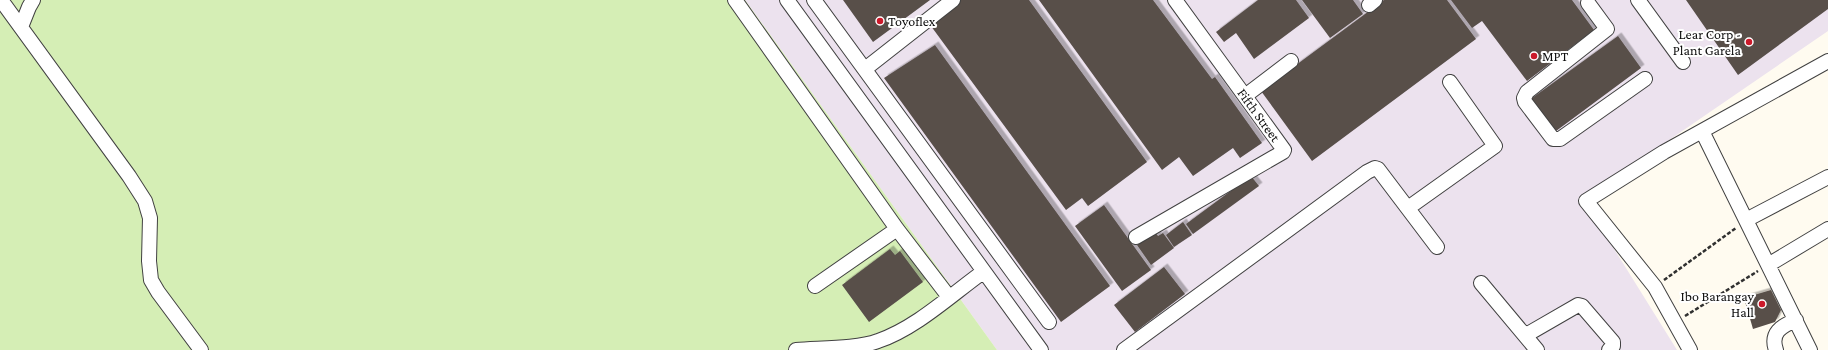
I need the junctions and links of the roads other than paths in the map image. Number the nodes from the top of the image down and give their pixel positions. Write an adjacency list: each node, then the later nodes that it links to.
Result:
1 (1, 0): 10 (street)
2 (33, 0): 10 (street)
3 (735, 0): 22 (street)
4 (787, 0): 27 (street)
5 (814, 0): 14 (street)
6 (954, 0): 14 (street)
7 (1175, 0): 17 (street, Fifth Street)
8 (1638, 0): 13 (street)
9 (1589, 1): 15 (street)
10 (21, 27): 34 (street)
11 (1291, 61): 17 (street)
12 (1828, 61): 18 (street)
13 (1683, 62)
14 (865, 69): 32 (street)
15 (1645, 79)
16 (1450, 82): 20 (street)
17 (1245, 96): 24 (street, Fifth Street)
18 (1702, 131): 21 (street); 40 (street)
19 (1828, 177): 21 (street)
20 (1408, 208): 25 (street); 37 (street)
21 (1746, 220): 26 (street)
22 (897, 229): 29 (street); 30 (street)
23 (1828, 229): 26 (street)
24 (1136, 237)
25 (1437, 247)
26 (1768, 265): 31 (street)
27 (983, 272): 30 (street); 36 (street)
28 (1481, 283): 33 (street)
29 (815, 286)
30 (949, 297): 35 (street)
31 (1796, 320): 41 (street); 42 (street)
32 (1049, 322)
33 (1526, 335): 38 (street); 39 (street)
34 (201, 350)
35 (796, 350)
36 (1041, 350)
37 (1124, 350)
38 (1537, 350)
39 (1609, 350)
40 (1690, 350)
41 (1776, 350)
42 (1810, 350)

